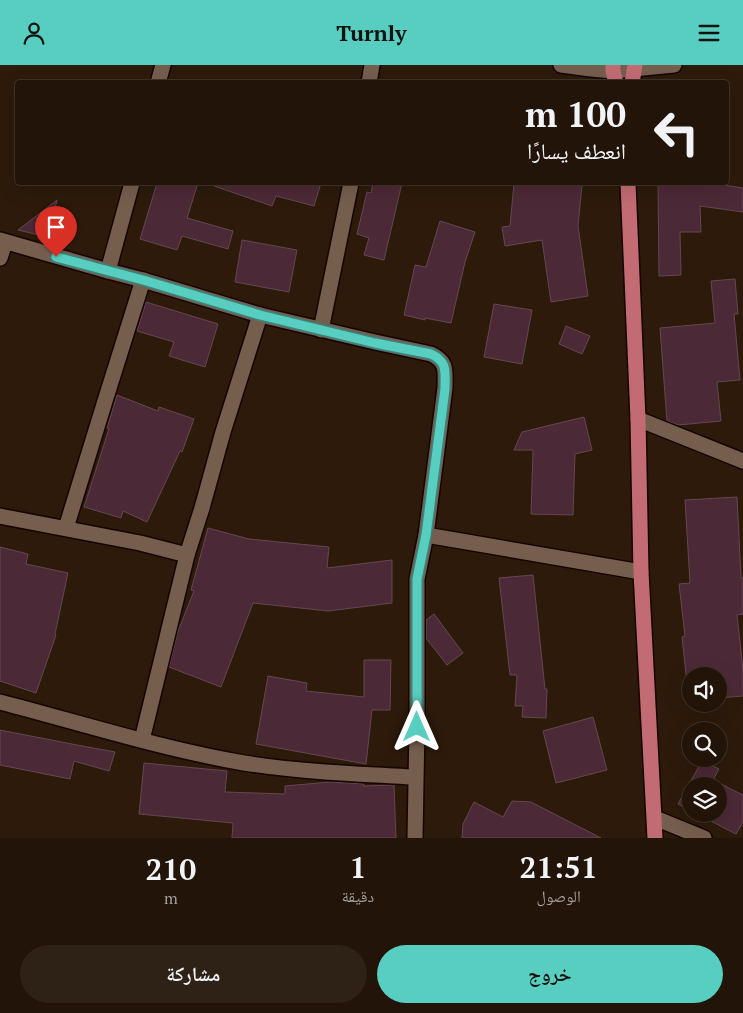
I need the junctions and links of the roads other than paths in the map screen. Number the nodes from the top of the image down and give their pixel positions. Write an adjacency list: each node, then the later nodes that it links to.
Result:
1 (163, 65): 7 (street)
2 (372, 65): 8 (street)
3 (561, 65): 6 (street)
4 (674, 65): 5 (street)
5 (634, 72): 6 (street)
6 (614, 73)
7 (159, 80)
8 (369, 80)
9 (131, 185): 14 (street)
10 (351, 185): 17 (street)
11 (628, 185): 18 (main road)
12 (3, 241): 13 (street); 14 (street)
13 (0, 258)
14 (108, 271): 15 (street)
15 (143, 280): 16 (street); 21 (street)
16 (260, 315): 17 (street); 23 (street)
17 (321, 330): 22 (street)
18 (638, 419): 19 (street); 24 (main road)
19 (743, 461)
20 (0, 516): 21 (street)
21 (66, 528): 23 (street)
22 (426, 535): 24 (street); 27 (street)
23 (187, 555): 26 (street)
24 (641, 573): 28 (main road)
25 (0, 702): 26 (street)
26 (142, 740): 27 (street)
27 (415, 777): 29 (street)
28 (655, 818): 30 (main road); 31 (street)
29 (414, 838)
30 (655, 838)
31 (704, 838)

